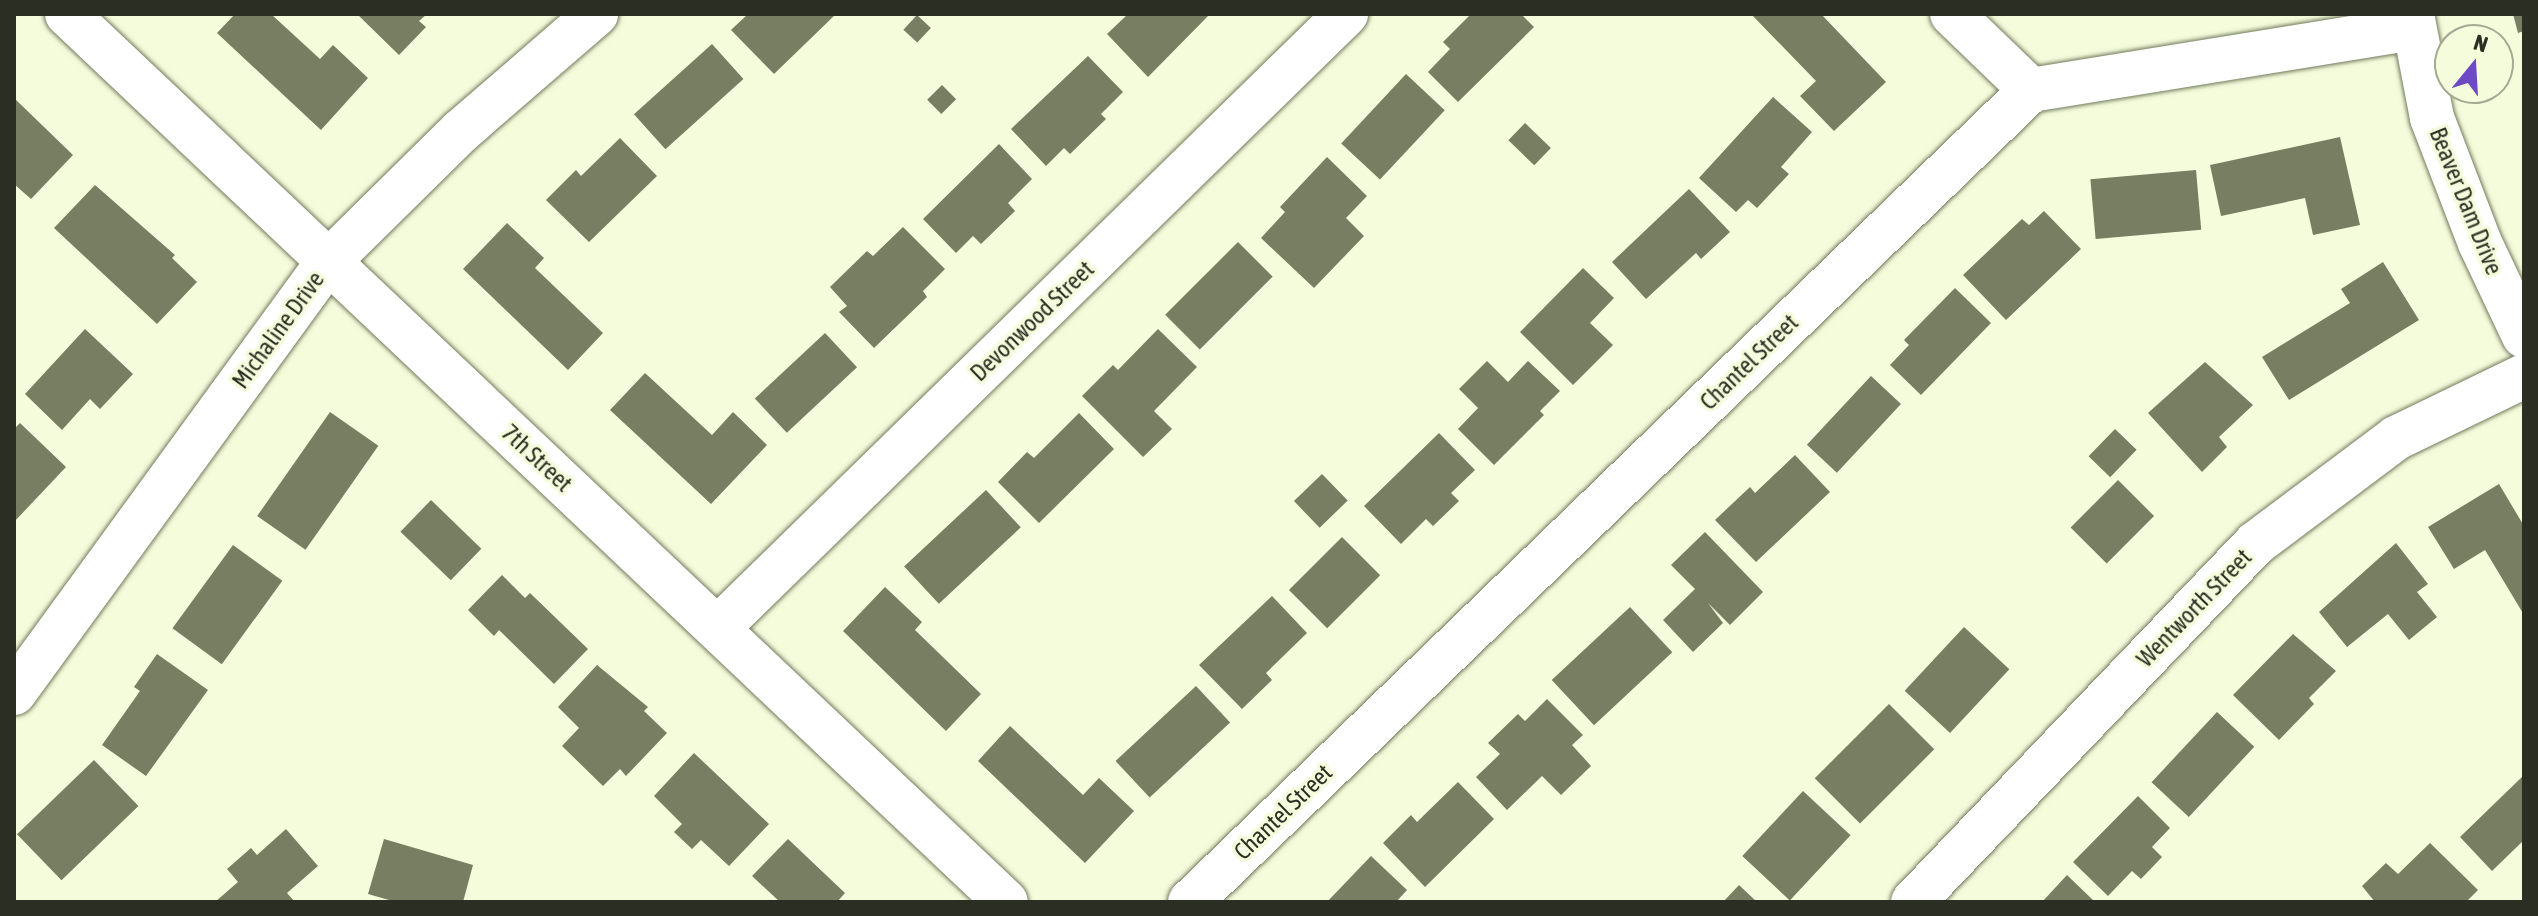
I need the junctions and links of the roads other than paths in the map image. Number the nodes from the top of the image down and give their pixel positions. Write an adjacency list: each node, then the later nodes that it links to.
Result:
1 (67, 14): 7 (street, 7th Street)
2 (596, 14): 7 (street, Michaline Drive)
3 (1346, 14): 10 (street, Devonwood Street)
4 (1952, 14): 6 (street)
5 (2412, 21): 6 (street); 8 (street, Beaver Dam Drive)
6 (2031, 90): 13 (street, Chantel Street)
7 (327, 263): 10 (street, 7th Street); 11 (street, Michaline Drive)
8 (2524, 336)
9 (2524, 376): 14 (street, Wentworth Street)
10 (719, 627): 12 (street, 7th Street)
11 (14, 693)
12 (1006, 902)
13 (1190, 902)
14 (1913, 902)

